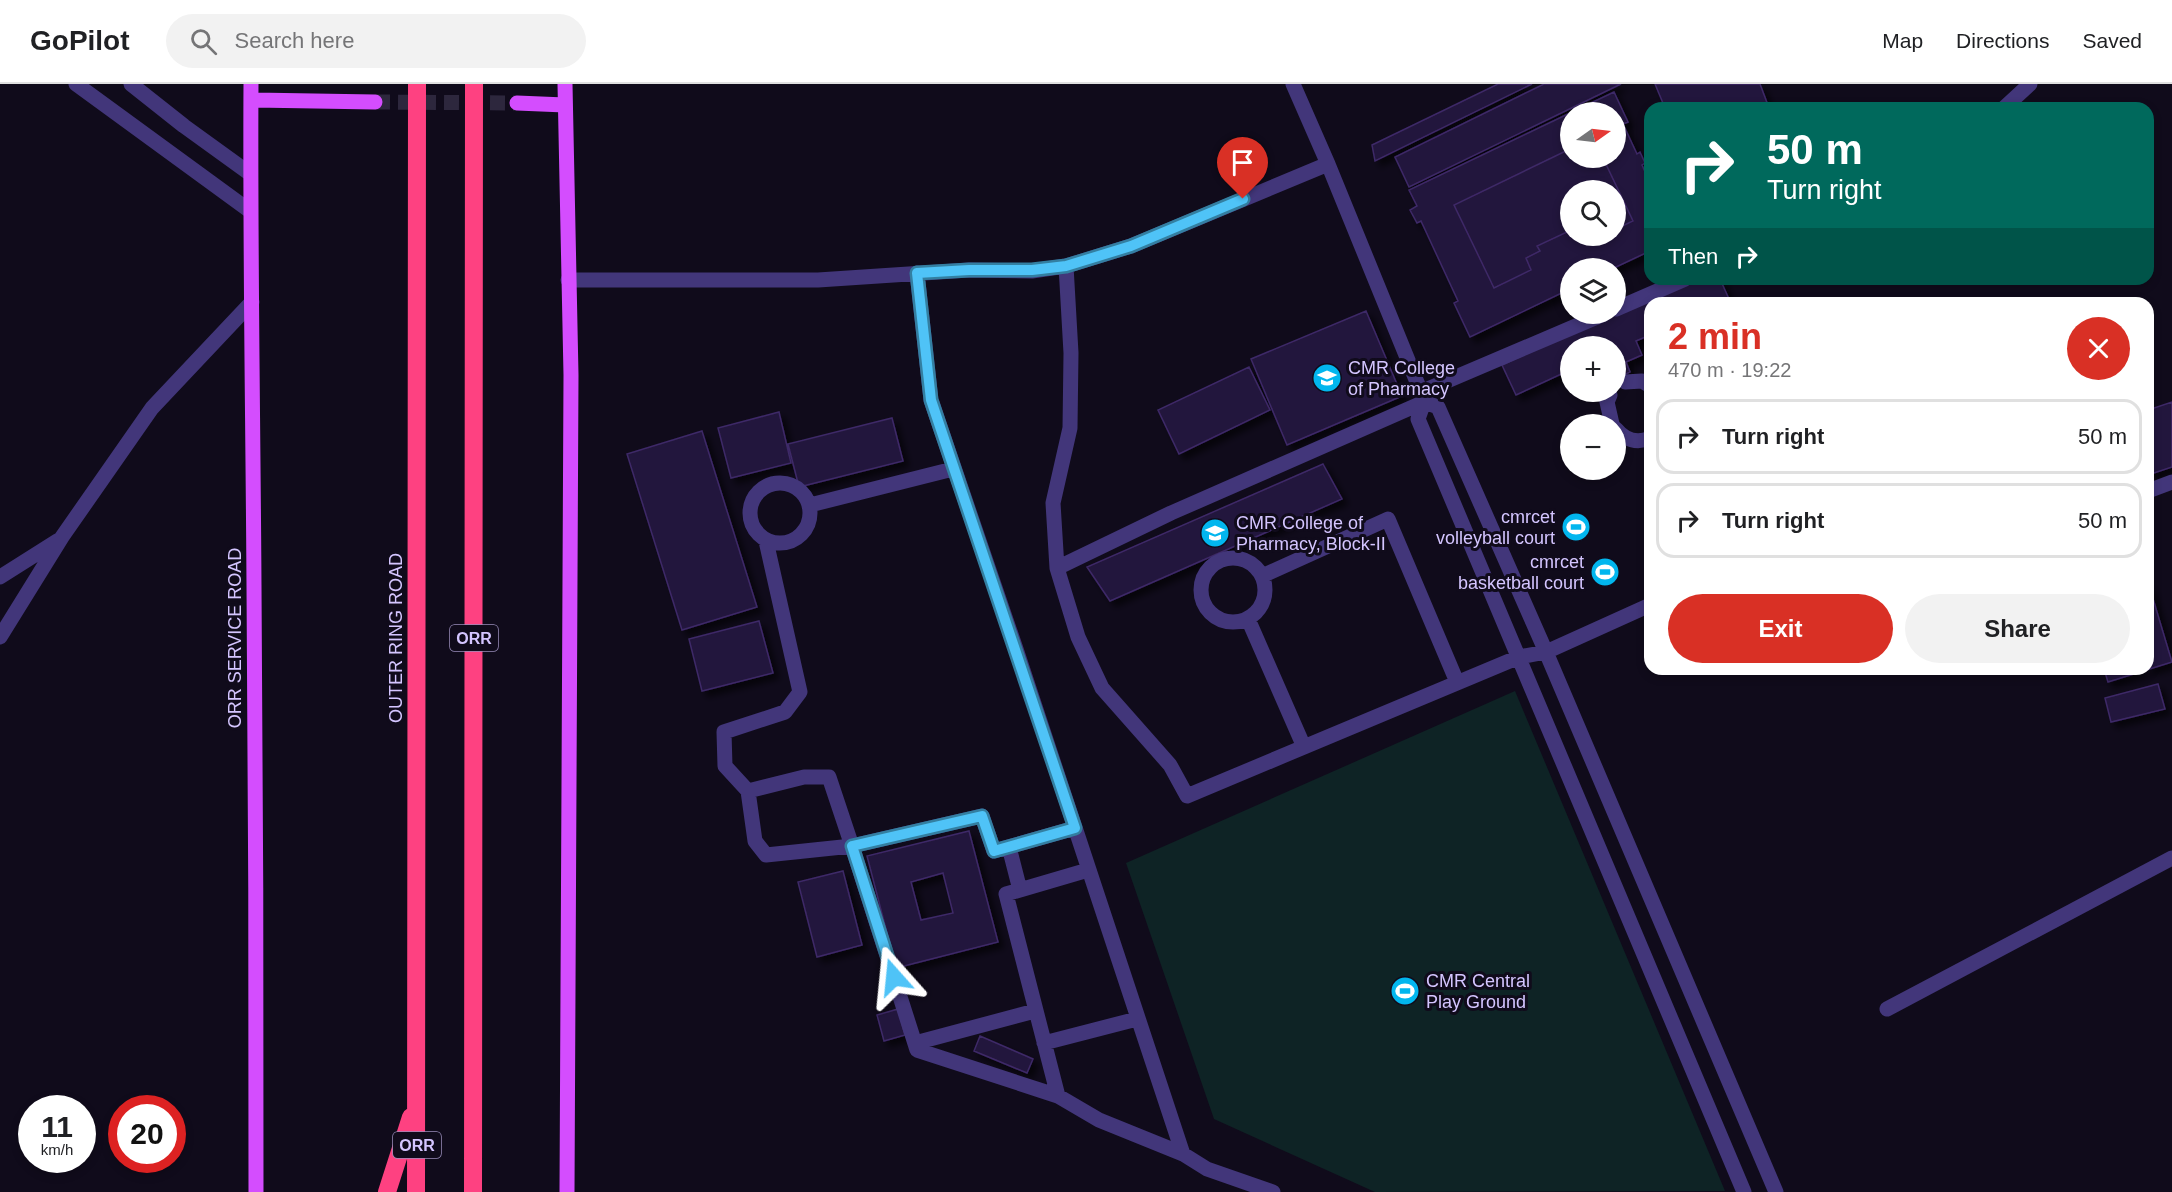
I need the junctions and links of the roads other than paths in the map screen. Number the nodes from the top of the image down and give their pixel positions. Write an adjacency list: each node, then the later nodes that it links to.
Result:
1 (76, 84): 16 (street)
2 (131, 84): 15 (street)
3 (251, 84): 9 (main road, ORR SERVICE ROAD)
4 (417, 84): 58 (highway, OUTER RING ROAD / ORR)
5 (474, 84): 63 (highway, ORR)
6 (565, 84): 13 (main road)
7 (1293, 84): 14 (street)
8 (2022, 86): 11 (street)
9 (251, 100): 10 (main road); 15 (main road, ORR SERVICE ROAD)
10 (375, 102)
11 (2009, 102)
12 (517, 103): 13 (main road)
13 (565, 105): 19 (main road)
14 (1328, 164): 17 (street); 26 (street)
15 (249, 173): 16 (main road, ORR SERVICE ROAD)
16 (250, 211): 21 (main road, ORR SERVICE ROAD)
17 (1066, 266): 18 (street); 35 (street)
18 (917, 273): 19 (street); 29 (street)
19 (568, 280): 64 (main road)
20 (1671, 285): 22 (street)
21 (252, 302): 33 (street); 60 (main road, ORR SERVICE ROAD)
22 (1626, 305)
23 (1582, 324): 26 (street)
24 (1626, 382): 25 (street)
25 (1644, 382)
26 (1422, 397): 35 (street); 41 (street); 42 (street)
27 (1626, 439): 28 (street)
28 (1644, 441)
29 (954, 469): 32 (street); 46 (street)
30 (2172, 483): 31 (street)
31 (2154, 489)
32 (810, 505): 34 (street); 34 (street)
33 (62, 537): 37 (street); 40 (street)
34 (766, 541): 45 (street)
35 (1057, 568): 44 (street)
36 (1262, 576): 39 (street); 39 (street); 43 (street)
37 (0, 577)
38 (1644, 608): 41 (street)
39 (1248, 619): 44 (street)
40 (0, 637)
41 (1546, 652): 42 (street); 67 (street)
42 (1519, 657): 43 (street); 66 (street)
43 (1457, 682): 44 (street)
44 (1304, 747)
45 (748, 791): 47 (street); 47 (street)
46 (1075, 828): 48 (street); 50 (street)
47 (852, 846): 48 (street); 55 (street)
48 (1009, 847): 51 (street)
49 (2172, 858): 52 (street)
50 (1088, 870): 51 (street); 54 (street)
51 (1020, 890): 53 (street)
52 (1887, 1009)
53 (1035, 1011): 55 (street); 56 (street)
54 (1137, 1019): 56 (street); 59 (street)
55 (915, 1043): 57 (street)
56 (1044, 1043): 57 (street)
57 (1058, 1096): 59 (street)
58 (417, 1098): 61 (highway); 62 (highway, OUTER RING ROAD / ORR)
59 (1183, 1154): 65 (street)
60 (256, 1192)
61 (387, 1192)
62 (416, 1192)
63 (473, 1192)
64 (567, 1192)
65 (1273, 1192)
66 (1744, 1192)
67 (1776, 1192)

